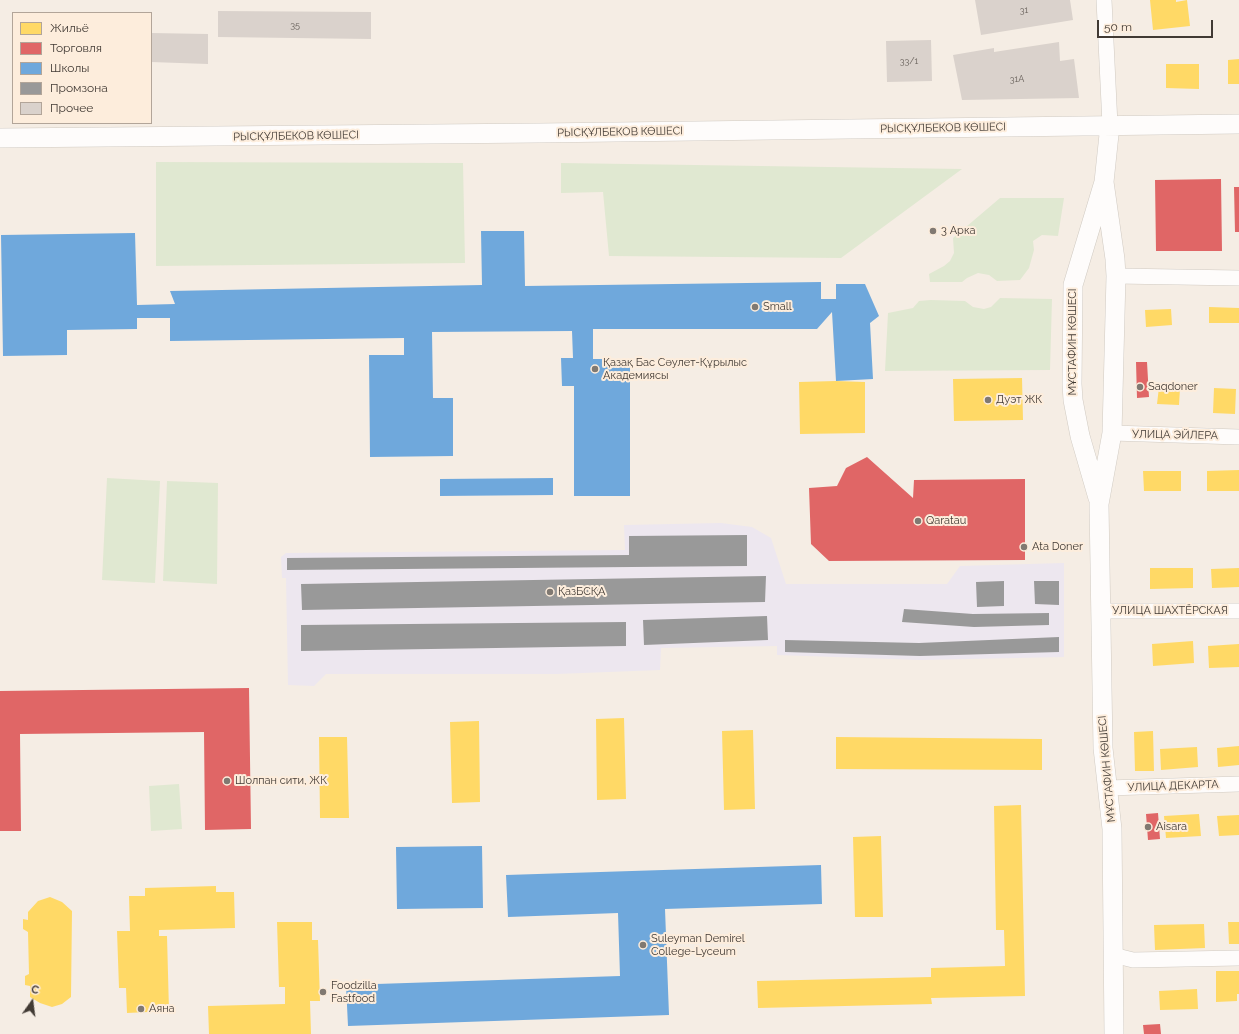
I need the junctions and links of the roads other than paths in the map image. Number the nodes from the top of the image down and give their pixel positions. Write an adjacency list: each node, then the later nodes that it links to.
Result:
1 (1104, 0): 3 (street)
2 (1239, 124): 3 (street, РЫСҚҰЛБЕКОВ КӨШЕСІ)
3 (1110, 125): 4 (street, РЫСҚҰЛБЕКОВ КӨШЕСІ); 5 (street, МҰСТАФИН КӨШЕСІ)
4 (0, 138)
5 (1104, 182): 6 (street, МҰСТАФИН КӨШЕСІ); 10 (street, МҰСТАФИН КӨШЕСІ)
6 (1116, 276): 7 (street); 8 (street, МҰСТАФИН КӨШЕСІ)
7 (1239, 278)
8 (1112, 433): 9 (street, УЛИЦА ЭЙЛЕРА); 10 (street, МҰСТАФИН КӨШЕСІ)
9 (1239, 437)
10 (1099, 504): 11 (street, МҰСТАФИН КӨШЕСІ)
11 (1100, 611): 12 (street, УЛИЦА ШАХТЁРСКАЯ); 14 (street, МҰСТАФИН КӨШЕСІ)
12 (1239, 611)
13 (1239, 784): 14 (street, УЛИЦА ДЕКАРТА)
14 (1108, 788): 15 (street, МҰСТАФИН КӨШЕСІ)
15 (1114, 955): 16 (street); 17 (street, МҰСТАФИН КӨШЕСІ)
16 (1239, 958)
17 (1114, 1034)

